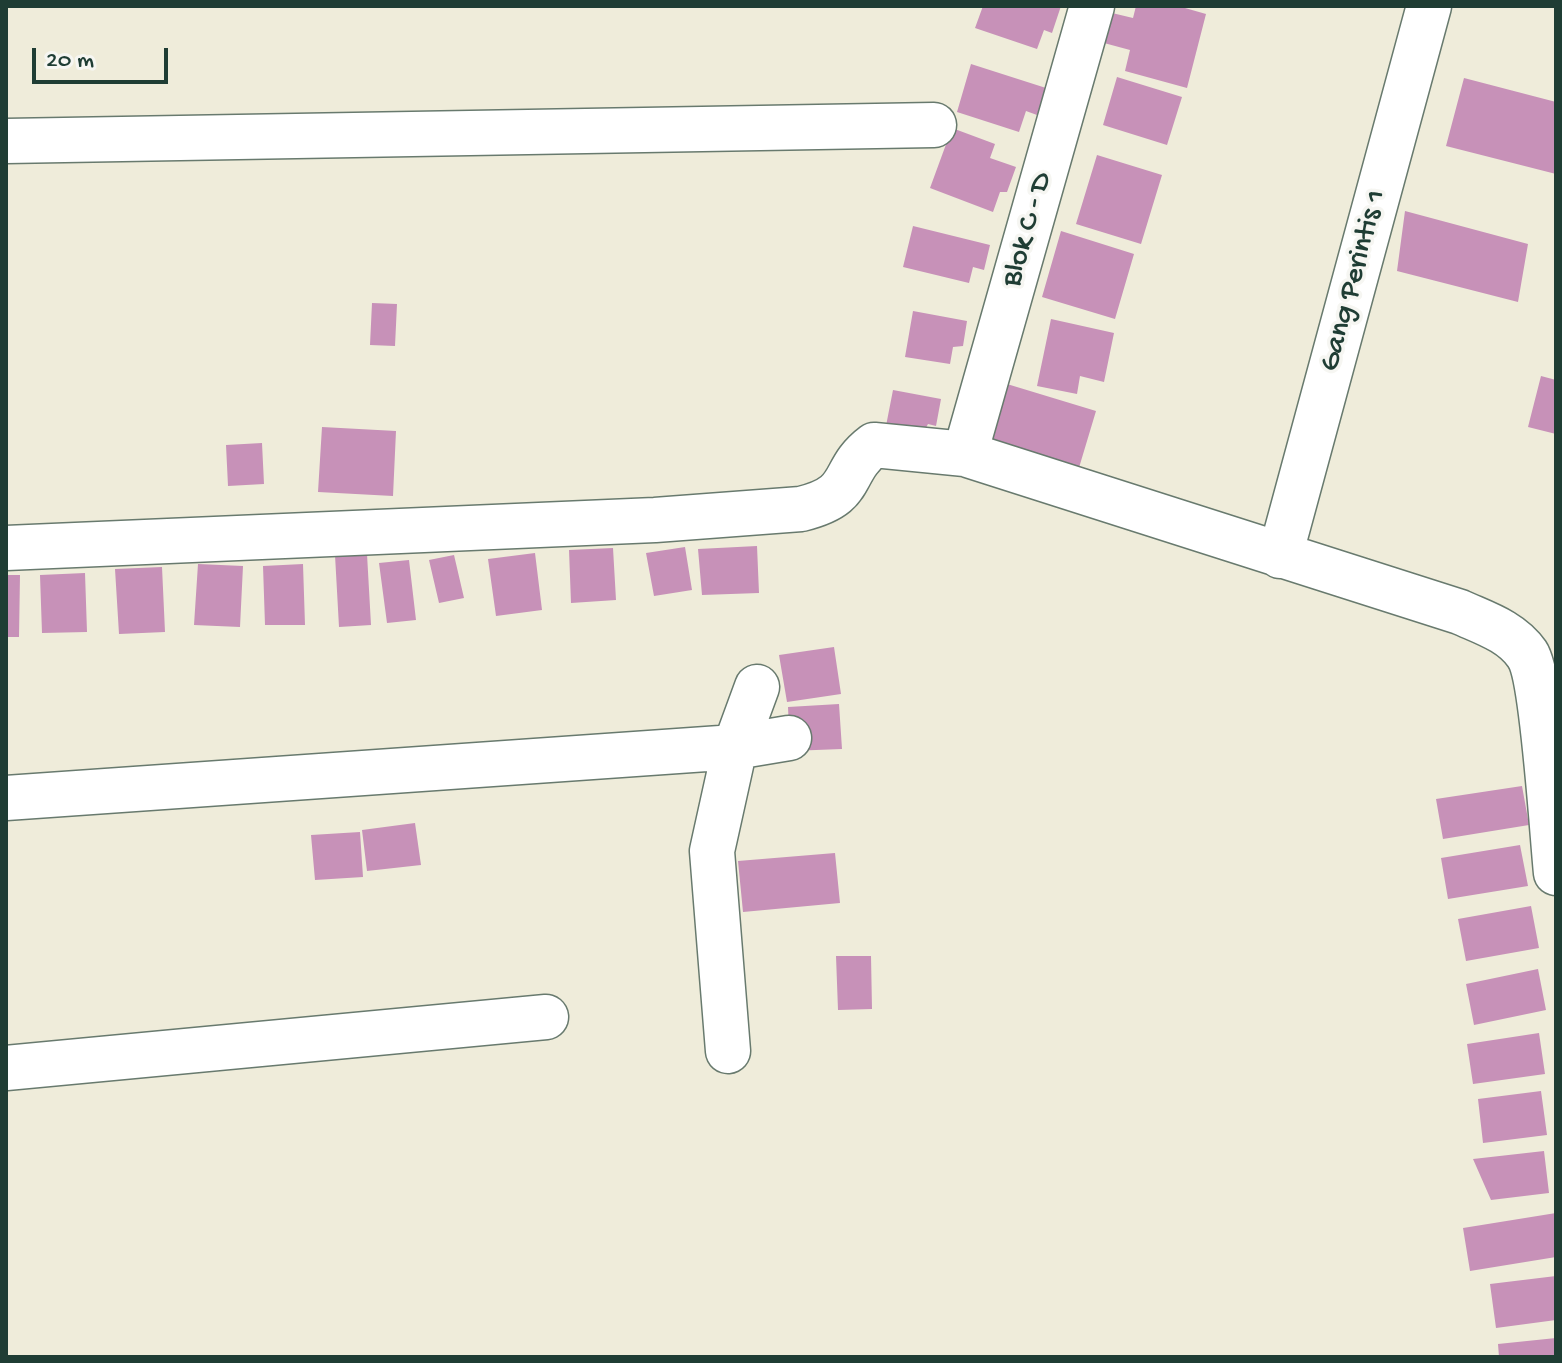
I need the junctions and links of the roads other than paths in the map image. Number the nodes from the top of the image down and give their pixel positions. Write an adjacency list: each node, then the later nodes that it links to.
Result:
1 (1092, 6): 5 (street, Blok C - D)
2 (1429, 6): 7 (street, Gang Perintis 1)
3 (934, 125): 4 (street)
4 (6, 141)
5 (965, 454): 6 (street); 7 (street)
6 (6, 548)
7 (1280, 556): 8 (street)
8 (1542, 642): 13 (street)
9 (757, 687): 11 (street)
10 (789, 738): 11 (street)
11 (735, 747): 12 (street); 15 (street)
12 (6, 798)
13 (1556, 873)
14 (546, 1017): 16 (street)
15 (728, 1051)
16 (6, 1068)

